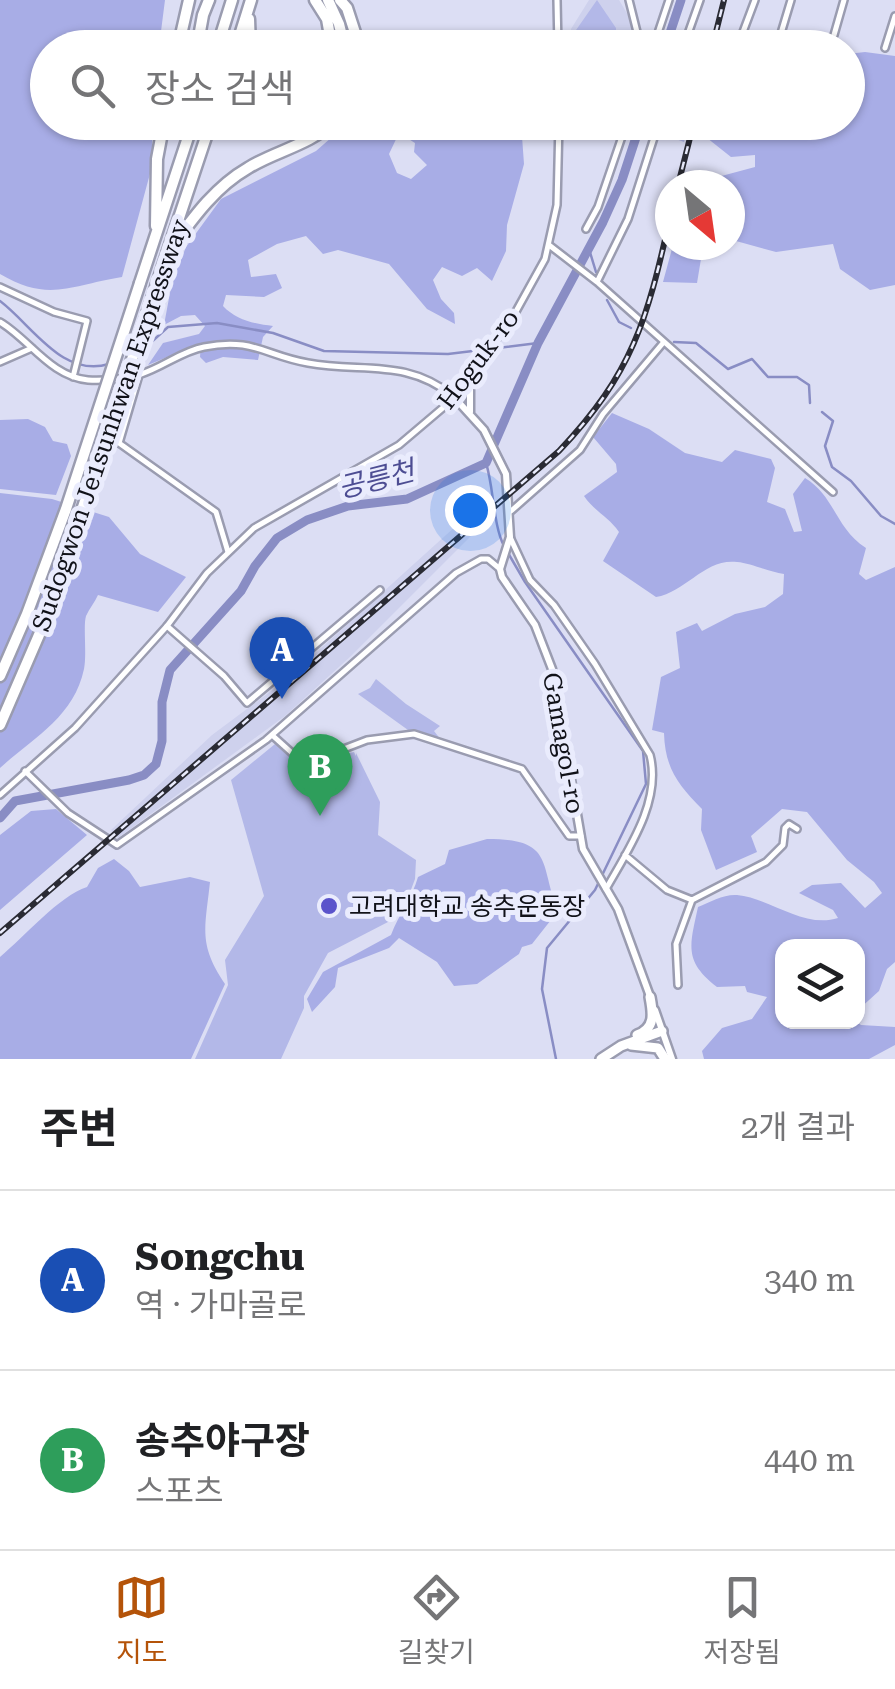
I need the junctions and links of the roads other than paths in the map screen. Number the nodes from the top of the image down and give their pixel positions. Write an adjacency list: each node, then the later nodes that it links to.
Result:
1 (189, 0): 16 (highway)
2 (209, 0): 17 (highway)
3 (232, 0): 18 (highway)
4 (315, 0): 21 (highway)
5 (328, 0): 22 (highway)
6 (340, 0): 23 (highway)
7 (557, 0): 24 (street)
8 (628, 0): 25 (street)
9 (669, 0): 26 (street)
10 (700, 0): 27 (street)
11 (755, 0): 28 (street)
12 (791, 0): 29 (street)
13 (844, 0): 30 (street)
14 (250, 2): 19 (highway); 20 (highway)
15 (895, 16): 31 (street)
16 (182, 30)
17 (200, 30)
18 (222, 30)
19 (241, 30)
20 (250, 30)
21 (329, 30)
22 (340, 30)
23 (354, 30)
24 (558, 30)
25 (636, 30)
26 (659, 30)
27 (689, 30)
28 (744, 30)
29 (782, 30)
30 (835, 30)
31 (885, 48)
32 (161, 140): 40 (highway)
33 (186, 140): 40 (highway, Sudogwon Je1sunhwan Expressway)
34 (206, 140): 42 (highway, Sudogwon Je1sunhwan Expressway)
35 (306, 140): 42 (highway)
36 (559, 140): 41 (street, Hoguk-ro)
37 (622, 140): 39 (street)
38 (652, 140): 43 (street)
39 (586, 228)
40 (155, 240): 61 (highway, Sudogwon Je1sunhwan Expressway, bridge)
41 (549, 244): 43 (street); 51 (street, Hoguk-ro)
42 (170, 248): 62 (highway, Sudogwon Je1sunhwan Expressway, bridge)
43 (597, 282): 46 (street)
44 (0, 287): 50 (street)
45 (0, 322): 47 (street)
46 (664, 342): 54 (street); 55 (street)
47 (32, 348): 48 (street); 50 (street)
48 (0, 362)
49 (140, 375): 50 (street); 52 (street); 57 (street)
50 (73, 376)
51 (470, 377): 52 (street, Hoguk-ro); 53 (main road)
52 (454, 396): 53 (main road); 57 (street, Hoguk-ro)
53 (470, 414): 55 (main road)
54 (834, 492)
55 (511, 511): 56 (main road)
56 (510, 538): 58 (main road); 68 (street)
57 (228, 552): 60 (street, Hoguk-ro)
58 (501, 567): 63 (street); 67 (main road, Gamagol-ro)
59 (380, 590): 60 (street)
60 (167, 626): 64 (street, Hoguk-ro)
61 (0, 676)
62 (0, 725)
63 (272, 734): 64 (street); 67 (street)
64 (25, 771): 65 (street, Hoguk-ro)
65 (0, 795)
66 (797, 829): 70 (street)
67 (580, 836): 69 (main road, Gamagol-ro)
68 (626, 855): 69 (street); 70 (street)
69 (606, 888): 72 (main road)
70 (692, 900): 71 (street)
71 (678, 985)
72 (650, 997): 73 (main road); 74 (highway)
73 (662, 1031): 74 (highway); 76 (main road)
74 (623, 1045): 75 (highway); 76 (highway)
75 (602, 1059)
76 (668, 1059)

